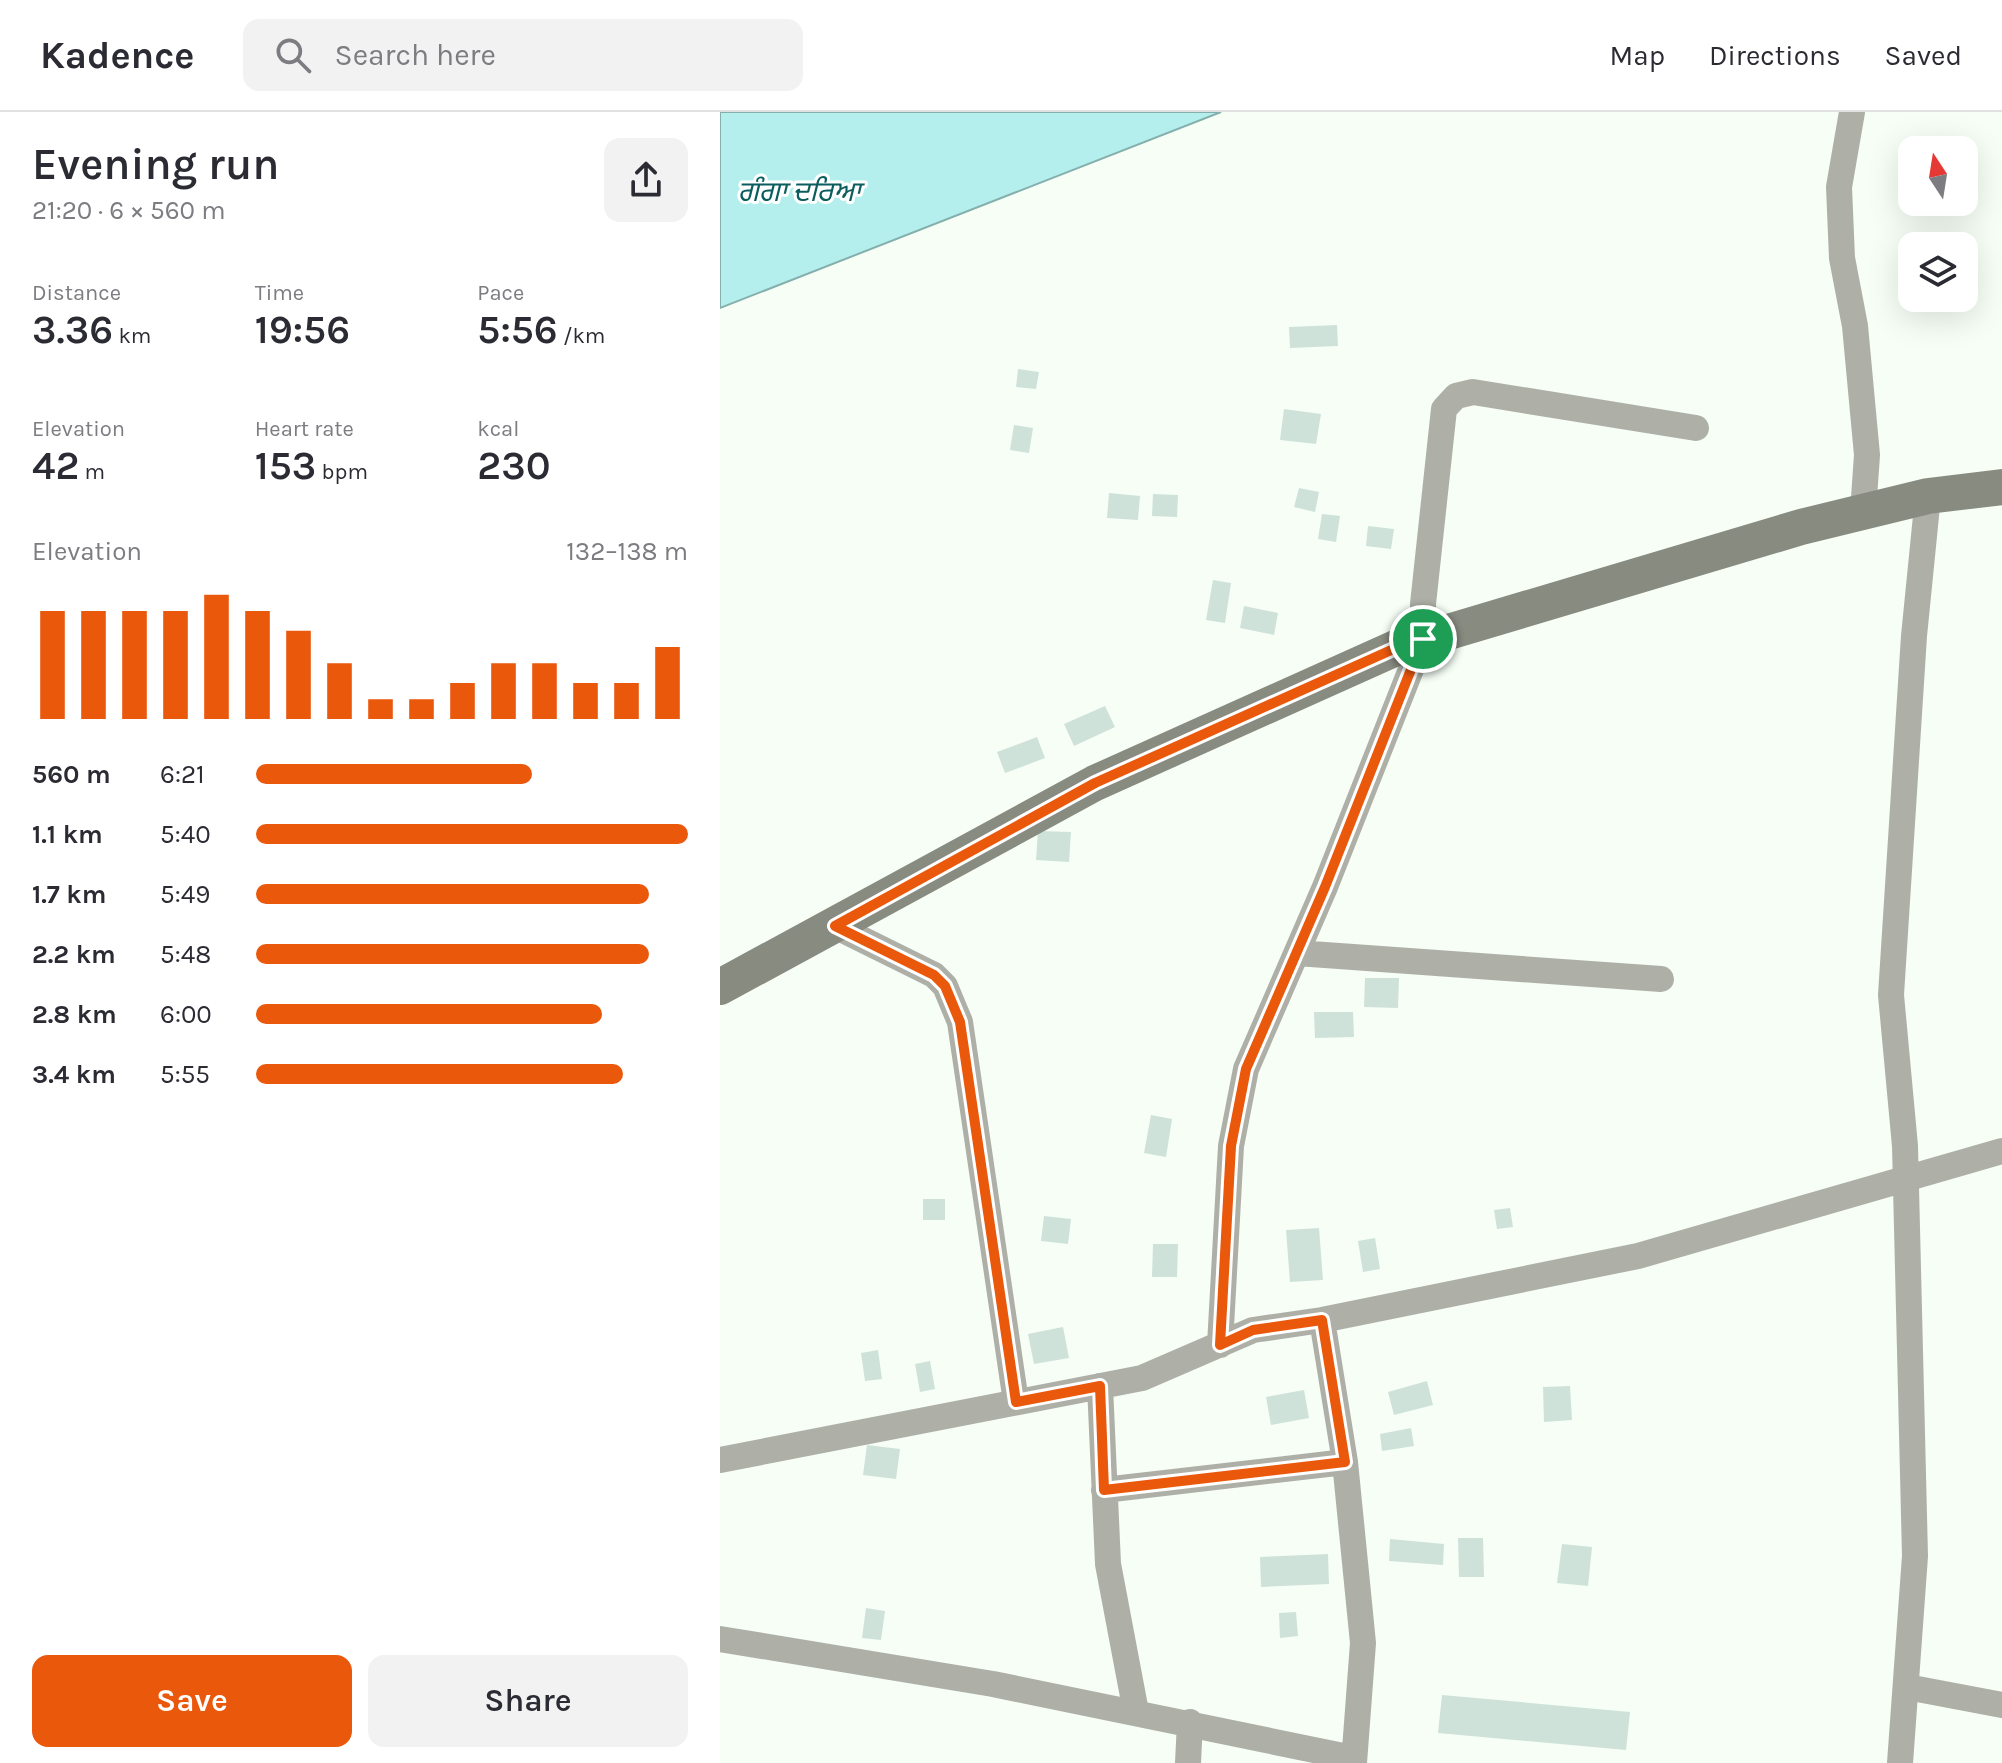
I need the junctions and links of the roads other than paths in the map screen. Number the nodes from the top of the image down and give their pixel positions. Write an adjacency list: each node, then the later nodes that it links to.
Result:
1 (1852, 112): 5 (street)
2 (1696, 428): 6 (street)
3 (2002, 487): 4 (street)
4 (1928, 496): 5 (street); 12 (street)
5 (1863, 512): 6 (street)
6 (1423, 639): 7 (street); 8 (street)
7 (835, 926): 10 (street); 16 (street)
8 (1297, 953): 9 (street); 14 (street)
9 (1661, 979)
10 (720, 987)
11 (2002, 1151): 12 (street)
12 (1906, 1179): 13 (street); 21 (street)
13 (1322, 1320): 14 (street); 18 (street)
14 (1220, 1345): 15 (street)
15 (1100, 1386): 16 (street); 19 (street)
16 (1016, 1402): 17 (street)
17 (720, 1460)
18 (1345, 1462): 19 (street); 25 (street)
19 (1104, 1490): 23 (street)
20 (720, 1639): 23 (street)
21 (1907, 1687): 22 (street); 27 (street)
22 (2002, 1705)
23 (1136, 1712): 24 (street)
24 (1190, 1722): 25 (street); 26 (street)
25 (1353, 1760)
26 (1188, 1763)
27 (1900, 1763)

